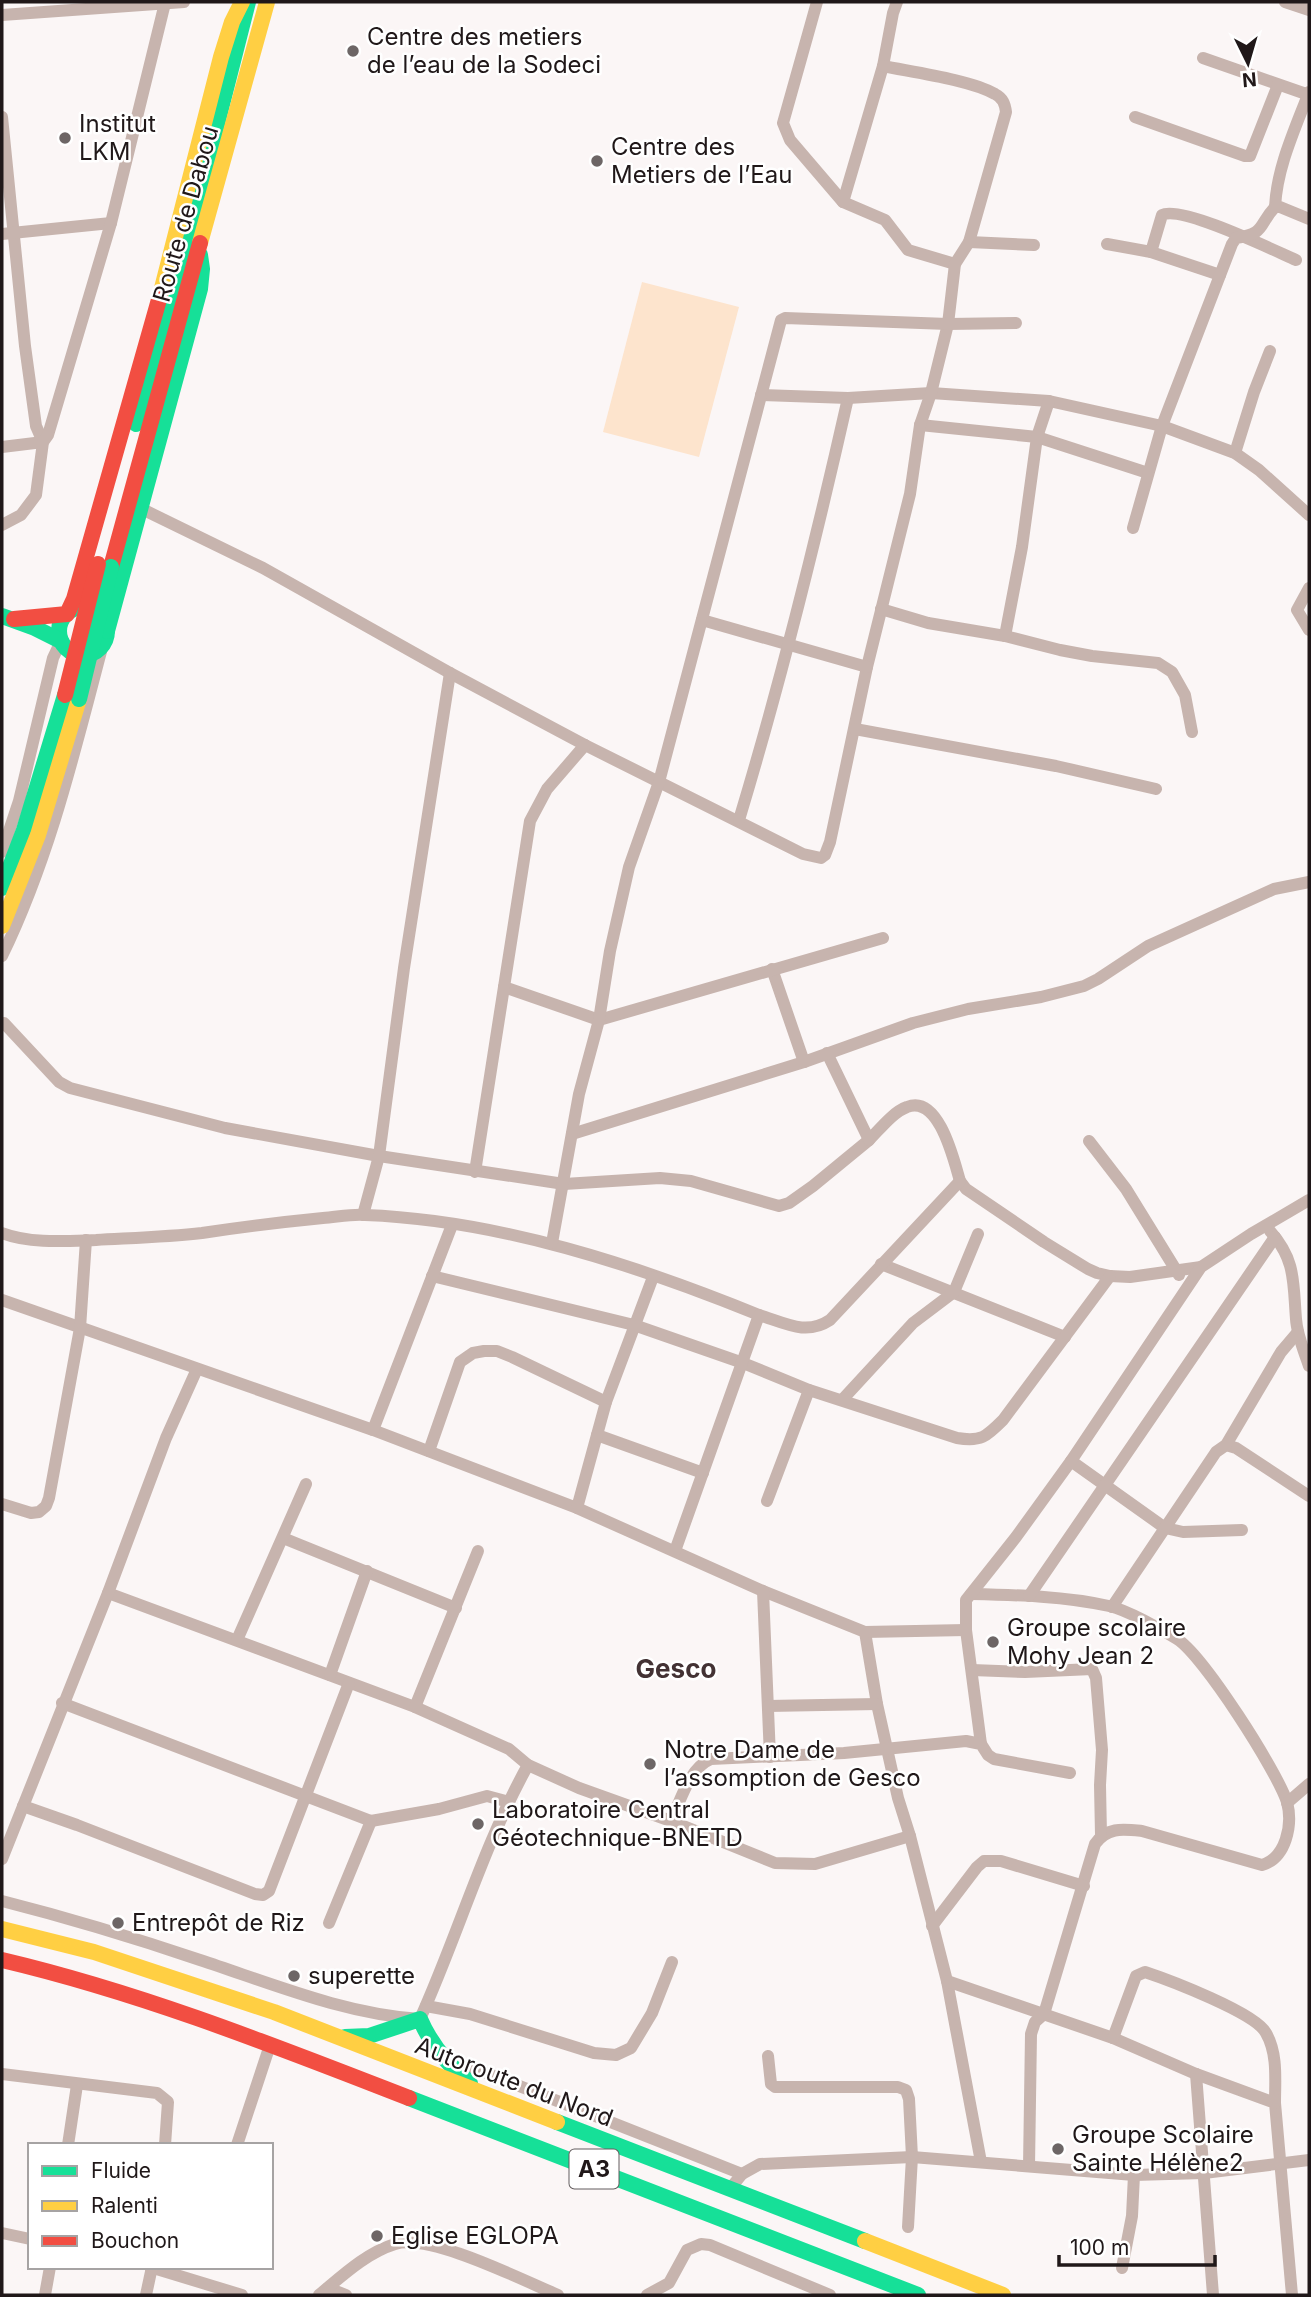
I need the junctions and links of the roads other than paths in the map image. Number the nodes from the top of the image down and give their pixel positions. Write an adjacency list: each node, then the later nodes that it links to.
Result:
1 (184, 2): 8 (street)
2 (242, 2): 53 (main road)
3 (248, 2): 41 (main road, Route de Dabou)
4 (267, 2): 27 (main road, Route de Dabou)
5 (817, 2): 18 (street)
6 (897, 2): 13 (street)
7 (1285, 2): 10 (street)
8 (165, 3): 9 (street); 21 (street)
9 (57, 6): 11 (street)
10 (1309, 10)
11 (2, 15)
12 (1203, 58): 14 (street)
13 (883, 65): 18 (street); 24 (street)
14 (1278, 85): 15 (street); 17 (street)
15 (1309, 94): 19 (street)
16 (2, 117): 22 (street)
17 (1135, 117)
18 (843, 202): 30 (street)
19 (1275, 207): 20 (street); 23 (street)
20 (1309, 219)
21 (111, 223): 22 (street); 43 (street)
22 (7, 233): 43 (street)
23 (1246, 237): 28 (street); 29 (street); 31 (street)
24 (969, 242): 26 (street); 30 (street)
25 (1107, 244): 28 (street)
26 (1034, 245)
27 (199, 251): 41 (main road, Route de Dabou); 47 (main road)
28 (1151, 252): 31 (street)
29 (1296, 260)
30 (955, 264): 33 (street)
31 (1220, 275): 40 (street)
32 (1016, 323): 33 (street)
33 (948, 324): 35 (street); 36 (street)
34 (1270, 351): 45 (street)
35 (931, 393): 37 (street); 38 (street); 39 (street)
36 (761, 395): 37 (street); 55 (street)
37 (848, 398): 60 (street)
38 (1049, 401): 40 (street); 42 (street)
39 (920, 425): 42 (street); 52 (street)
40 (1162, 426): 45 (street); 46 (street)
41 (139, 437): 63 (main road, bridge)
42 (1037, 437): 46 (street); 57 (street)
43 (43, 442): 44 (street); 49 (street)
44 (2, 447)
45 (1235, 453): 48 (street)
46 (1149, 473): 50 (street)
47 (140, 508): 58 (main road); 62 (street)
48 (1309, 516)
49 (2, 525)
50 (1133, 528)
51 (1307, 599): 56 (street)
52 (881, 609): 57 (street); 61 (street)
53 (67, 614): 54 (main road); 58 (main road); 59 (main road)
54 (8, 617): 59 (main road)
55 (702, 620): 60 (street); 67 (street)
56 (1309, 629)
57 (1005, 636): 65 (street)
58 (105, 638): 59 (main road); 75 (street)
59 (61, 641): 70 (street)
60 (789, 643): 61 (street); 69 (street)
61 (867, 667): 64 (street)
62 (450, 673): 66 (street); 85 (street)
63 (72, 697): 72 (main road); 73 (main road)
64 (855, 729): 68 (street); 69 (street)
65 (1192, 732)
66 (585, 745): 67 (street); 77 (street)
67 (659, 782): 69 (street); 78 (street)
68 (1156, 789)
69 (739, 820)
70 (2, 852)
71 (1309, 883): 80 (street)
72 (2, 888)
73 (2, 926)
74 (883, 938): 76 (street)
75 (2, 956)
76 (772, 969): 78 (street); 81 (street)
77 (504, 987): 78 (street); 86 (street)
78 (599, 1020): 82 (street)
79 (4, 1023): 85 (street)
80 (827, 1054): 81 (street); 83 (street)
81 (804, 1062): 82 (street)
82 (572, 1134): 88 (street)
83 (869, 1140): 87 (street); 88 (street)
84 (1089, 1141): 100 (street)
85 (379, 1156): 86 (street); 90 (street)
86 (475, 1171): 88 (street)
87 (960, 1181): 98 (street); 102 (street)
88 (564, 1184): 97 (street)
89 (1309, 1200): 92 (street)
90 (363, 1215): 91 (street); 96 (street)
91 (452, 1225): 97 (street); 101 (street)
92 (1265, 1226): 95 (street); 99 (street)
93 (2, 1233): 96 (street)
94 (978, 1234): 105 (street)
95 (1275, 1237): 110 (street); 126 (street)
96 (86, 1240): 111 (street)
97 (552, 1243): 103 (street)
98 (881, 1264): 105 (street); 107 (street)
99 (1201, 1267): 100 (street); 104 (street)
100 (1176, 1271): 102 (street); 104 (street)
101 (432, 1276): 109 (street); 119 (street)
102 (1110, 1276): 112 (street)
103 (653, 1277): 107 (street); 109 (street)
104 (1188, 1287): 123 (street)
105 (954, 1292): 112 (street); 117 (street)
106 (2, 1300): 111 (street)
107 (759, 1315): 113 (street)
108 (1309, 1316): 110 (street)
109 (634, 1325): 113 (street); 118 (street)
110 (1297, 1326): 114 (street); 121 (street)
111 (80, 1328): 115 (street); 129 (street)
112 (1065, 1337): 117 (street)
113 (743, 1363): 116 (street); 124 (street)
114 (1309, 1366)
115 (197, 1369): 119 (street); 138 (street)
116 (809, 1390): 117 (street); 128 (street)
117 (842, 1400)
118 (607, 1402): 120 (street); 122 (street)
119 (373, 1430): 122 (street)
120 (597, 1435): 124 (street); 130 (street)
121 (1226, 1446): 127 (street); 131 (street)
122 (429, 1451): 130 (street)
123 (1071, 1461): 126 (street); 139 (street)
124 (703, 1474): 135 (street)
125 (306, 1484): 133 (street)
126 (1104, 1485): 131 (street); 140 (street)
127 (1309, 1496)
128 (767, 1501)
129 (2, 1504)
130 (578, 1508): 135 (street)
131 (1165, 1528): 132 (street); 141 (street)
132 (1242, 1530)
133 (283, 1538): 136 (street); 145 (street)
134 (478, 1551): 142 (street)
135 (675, 1551): 137 (street)
136 (367, 1571): 142 (street); 147 (street)
137 (763, 1591): 144 (street); 151 (street)
138 (108, 1593): 145 (street); 149 (street)
139 (971, 1594): 140 (street); 143 (street)
140 (1029, 1596): 141 (street)
141 (1112, 1607): 161 (street)
142 (456, 1608): 152 (street)
143 (966, 1630): 144 (street); 146 (street)
144 (865, 1632): 150 (street)
145 (237, 1640): 147 (street)
146 (971, 1670): 153 (street); 165 (street)
147 (330, 1675): 148 (street)
148 (349, 1683): 152 (street); 159 (street)
149 (62, 1703): 159 (street); 162 (street)
150 (877, 1704): 151 (street); 154 (street)
151 (768, 1706): 155 (street)
152 (415, 1707): 156 (street)
153 (981, 1744): 154 (street); 157 (street)
154 (888, 1750): 155 (street); 166 (street)
155 (770, 1757): 164 (street)
156 (528, 1765): 160 (street); 164 (street)
157 (1070, 1773)
158 (1309, 1784): 161 (street)
159 (306, 1797): 162 (street); 163 (street)
160 (509, 1802): 163 (street); 176 (street)
161 (1287, 1803): 165 (street)
162 (23, 1806): 167 (street)
163 (370, 1821): 170 (street)
164 (671, 1821): 166 (street)
165 (1101, 1835): 168 (street)
166 (910, 1836): 171 (street)
167 (2, 1859)
168 (1084, 1886): 171 (street); 177 (street)
169 (2, 1901): 176 (street)
170 (328, 1923)
171 (932, 1926): 175 (street)
172 (2, 1929): 178 (main road, Autoroute du Nord / A3)
173 (2, 1960): 180 (main road, A3)
174 (672, 1962): 176 (street)
175 (947, 1981): 177 (street); 193 (street)
176 (423, 2012): 178 (main road); 186 (main road)
177 (1044, 2014): 179 (street); 195 (street)
178 (337, 2037): 186 (main road, Autoroute du Nord / A3)
179 (1113, 2038): 184 (street); 187 (street)
180 (270, 2045): 190 (street); 216 (main road, A3)
181 (768, 2056): 191 (street)
182 (470, 2066): 197 (street)
183 (2, 2074): 185 (street)
184 (1196, 2074): 187 (street); 196 (street)
185 (76, 2085): 188 (street); 189 (street)
186 (485, 2095): 199 (main road, Autoroute du Nord / A3)
187 (1275, 2103): 194 (street)
188 (68, 2143)
189 (165, 2143)
190 (238, 2143)
191 (912, 2157): 193 (street); 197 (street); 200 (street)
192 (1309, 2160): 194 (street)
193 (981, 2162): 195 (street)
194 (1280, 2164): 196 (street); 219 (street)
195 (1029, 2166): 198 (street)
196 (1204, 2173): 198 (street); 218 (street)
197 (743, 2174): 199 (street)
198 (1134, 2175): 203 (street)
199 (729, 2190): 217 (main road, Autoroute du Nord / A3)
200 (908, 2227)
201 (2, 2233): 202 (street)
202 (28, 2239)
203 (1122, 2268)
204 (50, 2269): 209 (street)
205 (151, 2269): 210 (street)
206 (166, 2269): 207 (street)
207 (195, 2273): 211 (street)
208 (323, 2292): 212 (street); 213 (street)
209 (45, 2295)
210 (146, 2295)
211 (242, 2295)
212 (346, 2295)
213 (558, 2295)
214 (647, 2295): 215 (street)
215 (830, 2295)
216 (918, 2295)
217 (1003, 2295)
218 (1213, 2295)
219 (1292, 2295)

